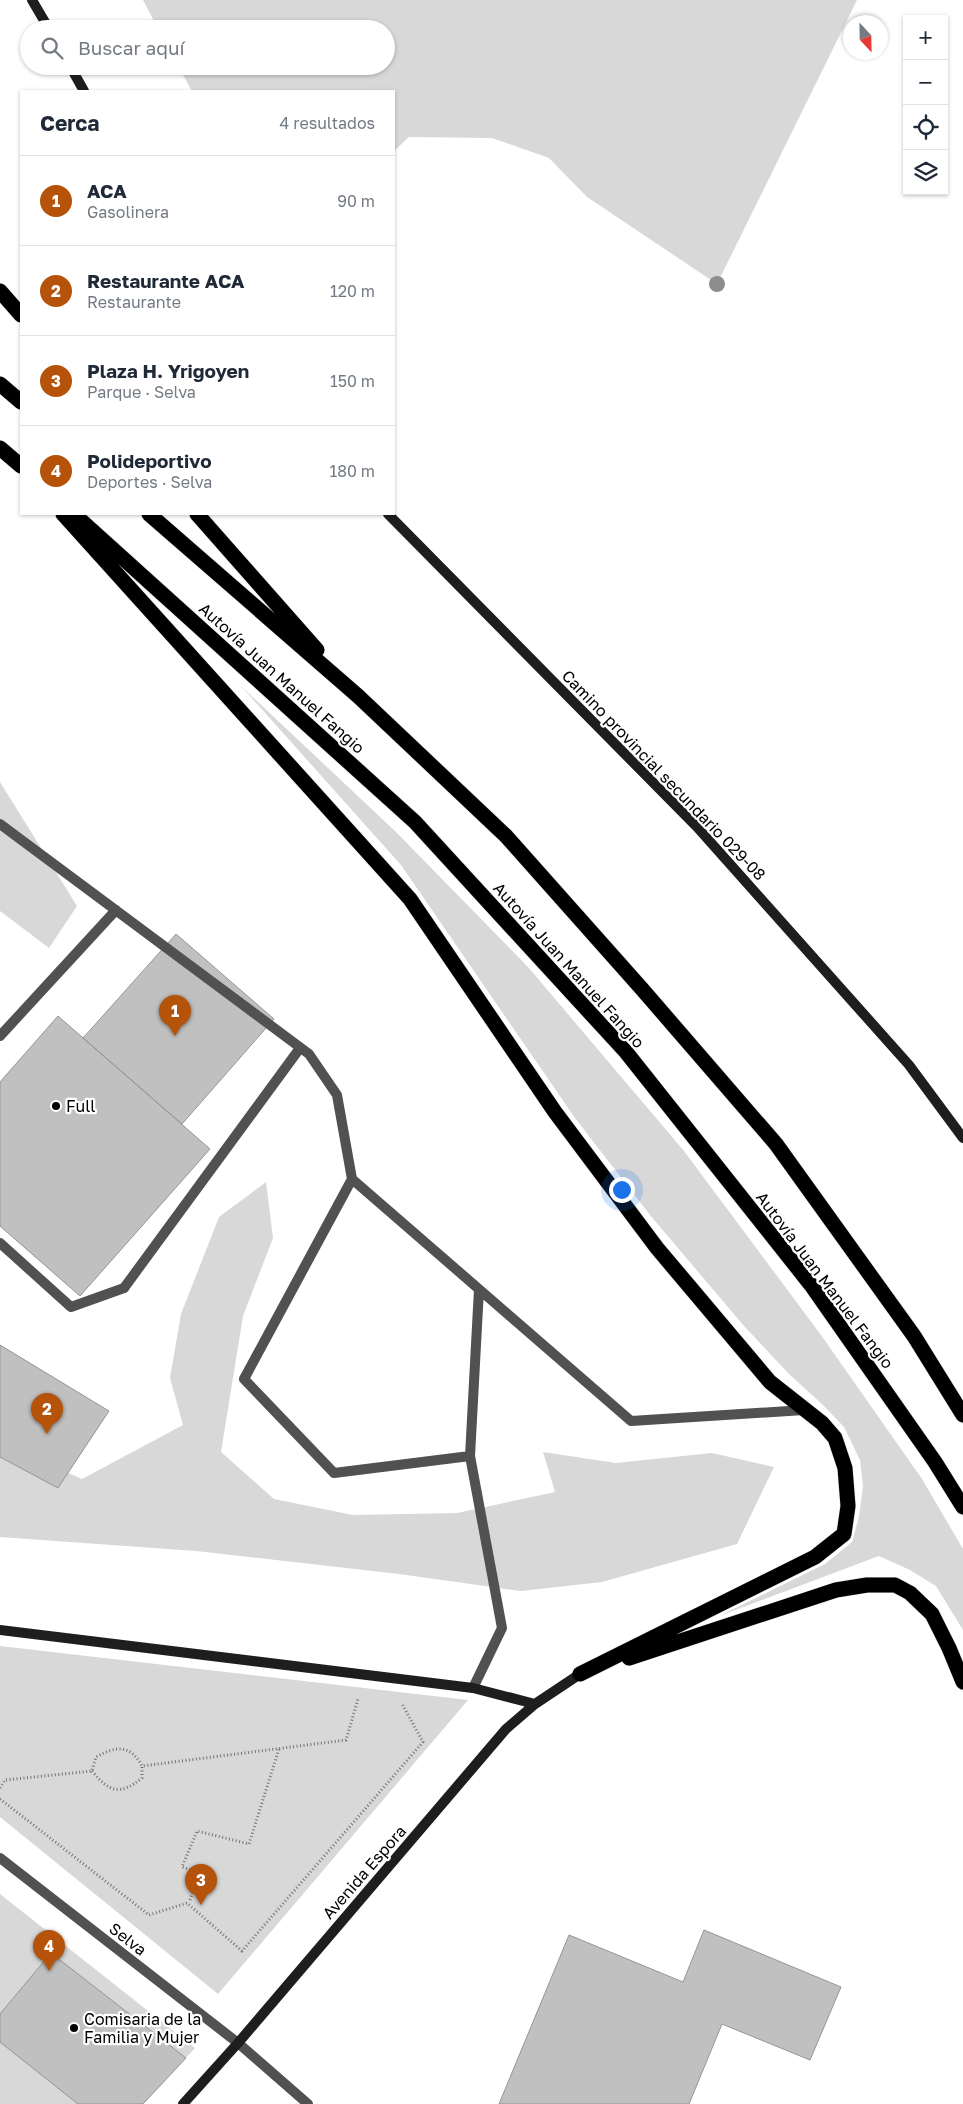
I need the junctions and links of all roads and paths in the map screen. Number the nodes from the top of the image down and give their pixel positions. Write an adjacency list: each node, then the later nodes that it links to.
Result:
1 (32, 0): 2 (street)
2 (43, 20)
3 (75, 75): 4 (street)
4 (83, 90)
5 (0, 290): 6 (highway)
6 (20, 314)
7 (0, 384): 8 (highway)
8 (20, 401)
9 (0, 448): 10 (highway)
10 (19, 465)
11 (64, 515): 25 (highway)
12 (75, 515): 28 (highway, Autovía Juan Manuel Fangio)
13 (150, 515): 16 (highway)
14 (198, 515): 16 (highway)
15 (389, 515): 21 (street, Camino provincial secundario 029-08)
16 (358, 696): 26 (highway)
17 (0, 824): 18 (street)
18 (116, 910): 19 (street); 20 (street)
19 (0, 1036)
20 (300, 1048): 22 (street); 23 (street)
21 (963, 1138)
22 (352, 1178): 24 (street); 27 (street)
23 (0, 1243)
24 (479, 1289): 25 (street); 27 (street)
25 (804, 1410): 30 (highway)
26 (963, 1415)
27 (470, 1456): 32 (street)
28 (963, 1507)
29 (0, 1630): 32 (street)
30 (580, 1674): 31 (highway); 34 (street, Avenida Espora)
31 (963, 1682)
32 (473, 1688): 34 (street)
33 (359, 1694): 36 (path)
34 (535, 1704): 43 (street, Avenida Espora)
35 (423, 1742): 40 (path)
36 (279, 1748): 37 (path); 42 (path)
37 (142, 1766): 38 (path); 38 (path)
38 (92, 1771): 39 (path)
39 (0, 1788)
40 (0, 1799)
41 (0, 1858): 43 (street, Selva)
42 (190, 1900)
43 (238, 2043): 44 (street, Avenida Espora); 45 (street, Selva)
44 (183, 2104)
45 (308, 2104)

